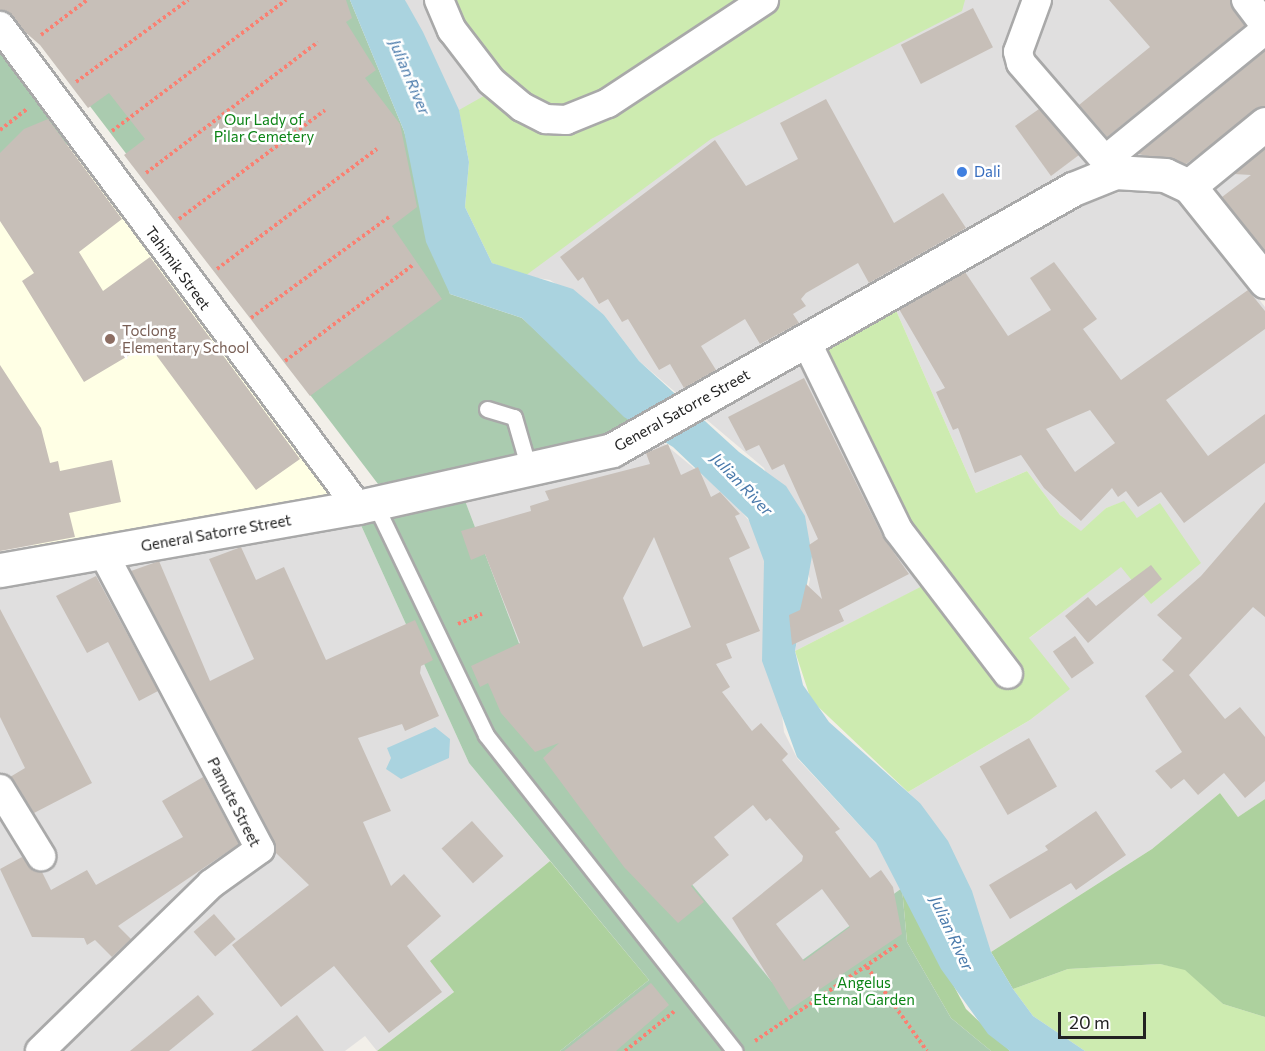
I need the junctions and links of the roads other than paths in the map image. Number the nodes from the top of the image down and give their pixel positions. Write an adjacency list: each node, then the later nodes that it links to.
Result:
1 (439, 0): 2 (street)
2 (764, 0)
3 (1037, 0): 9 (street)
4 (1246, 0): 5 (street)
5 (1265, 25)
6 (0, 26): 15 (street, Tahimik Street)
7 (1265, 30): 9 (street)
8 (1265, 124): 10 (street)
9 (1110, 166): 10 (street, General Satorre Street); 12 (street, General Satorre Street)
10 (1189, 186): 11 (street)
11 (1265, 281)
12 (806, 341): 14 (street, General Satorre Street); 18 (street)
13 (488, 409): 14 (lane)
14 (529, 469): 15 (street, General Satorre Street)
15 (367, 506): 16 (street, General Satorre Street); 21 (lane)
16 (103, 553): 17 (street, General Satorre Street); 22 (street, Pamute Street)
17 (0, 570)
18 (1008, 674)
19 (0, 789): 20 (street)
20 (41, 856)
21 (742, 1048)
22 (40, 1051)

